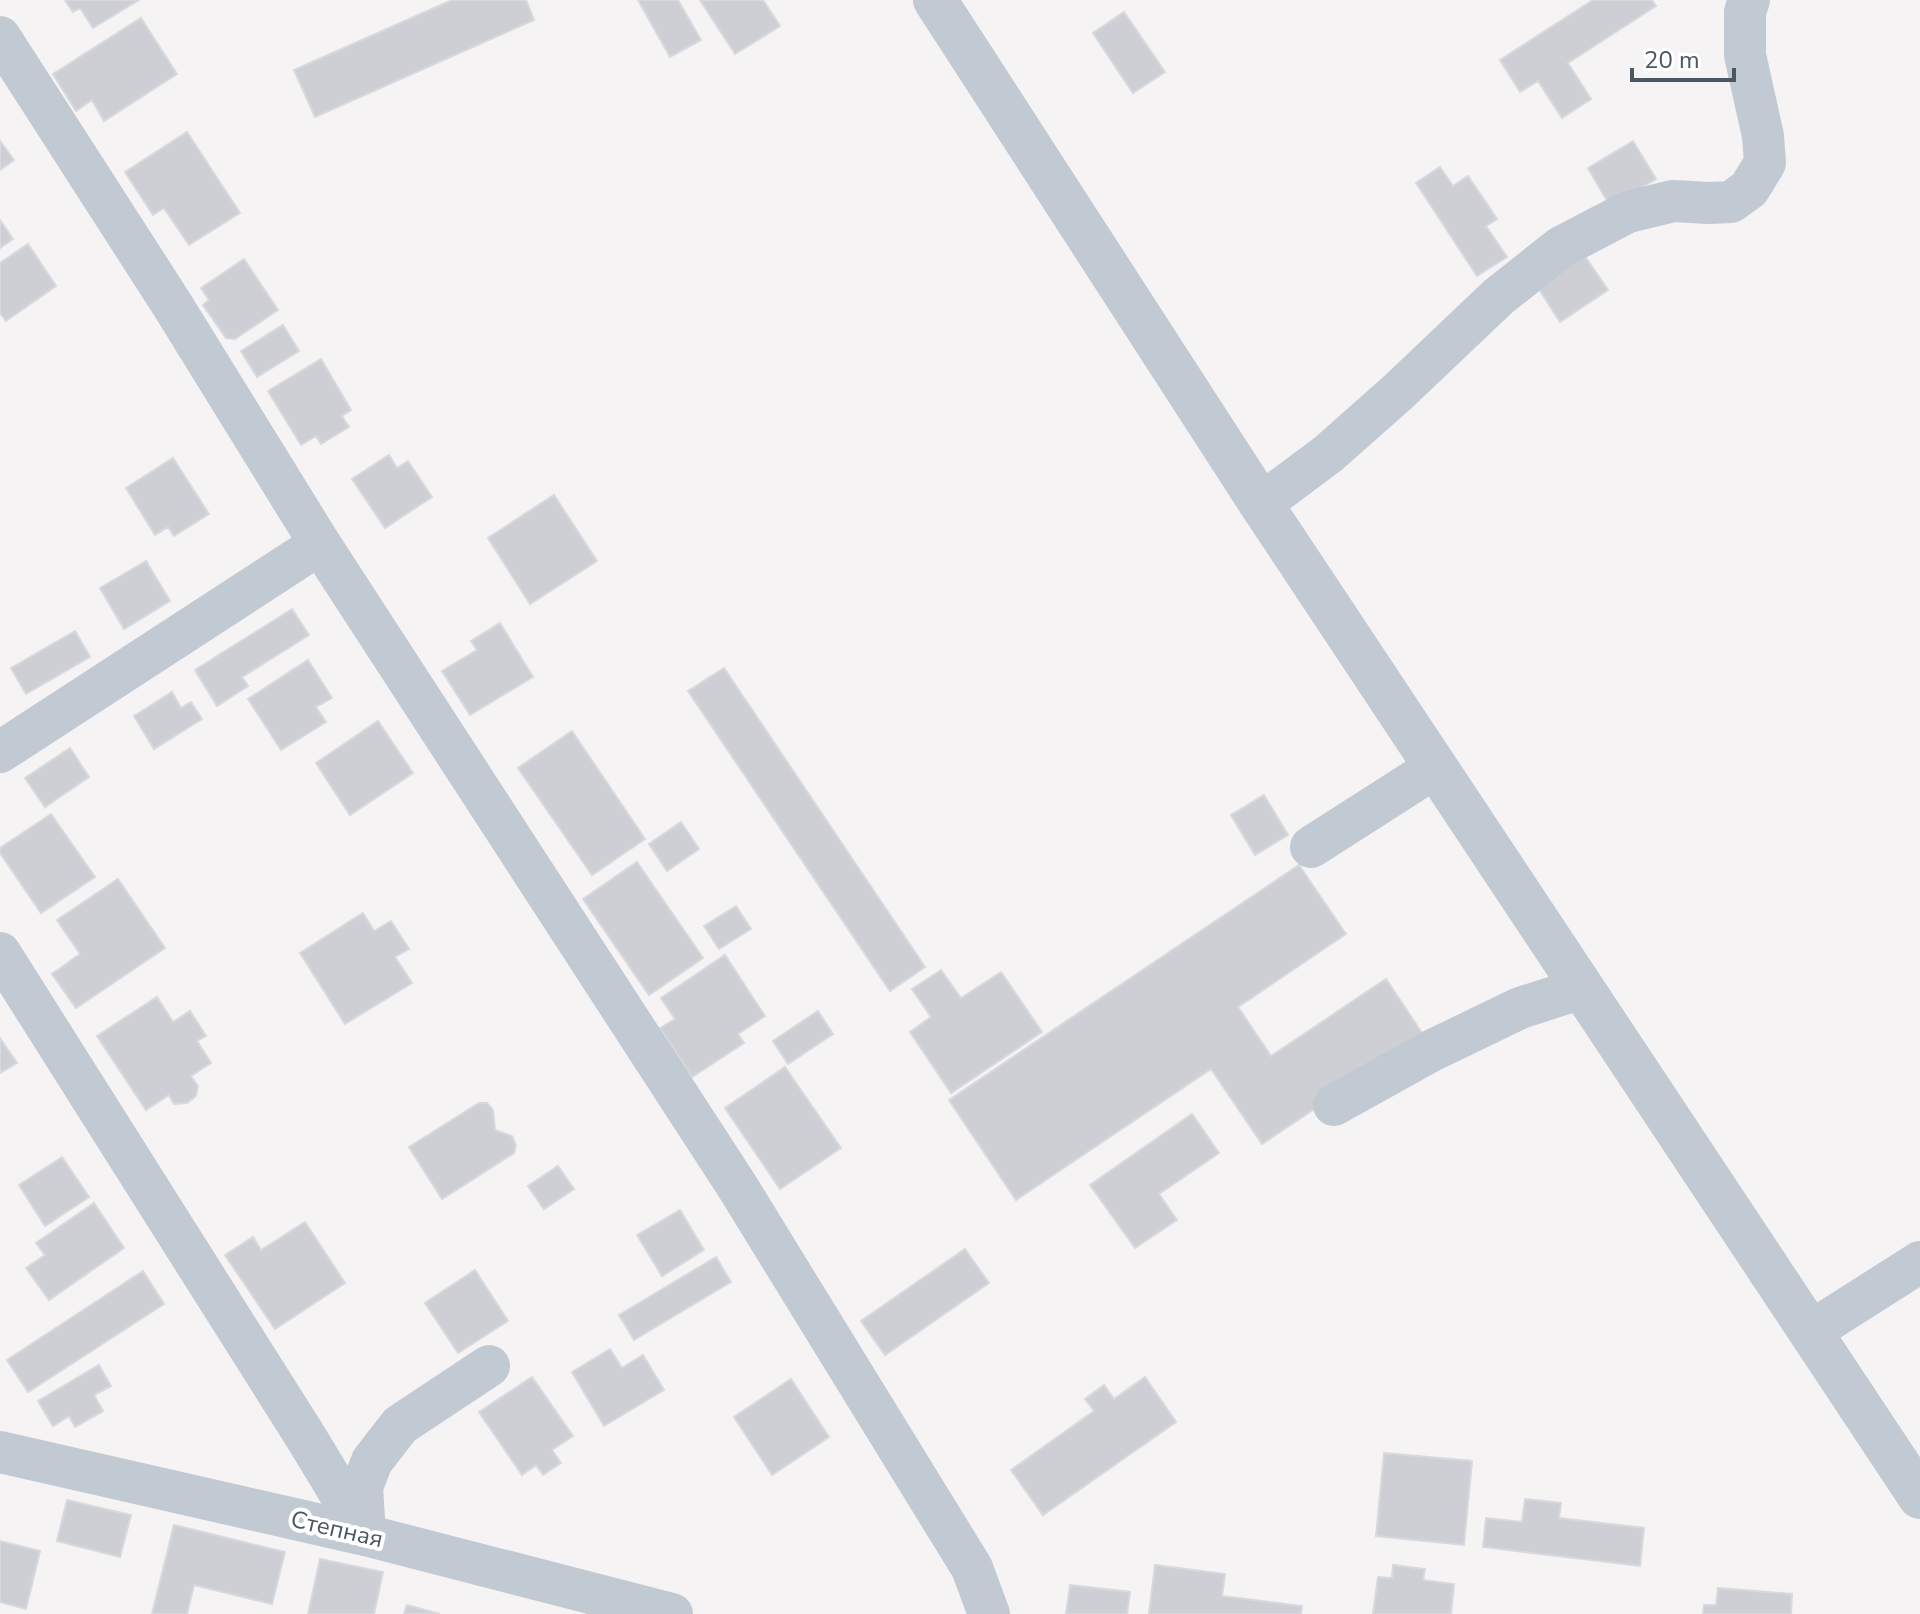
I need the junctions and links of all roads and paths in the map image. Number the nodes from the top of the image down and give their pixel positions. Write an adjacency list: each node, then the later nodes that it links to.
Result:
1 (935, 0): 4 (street)
2 (1749, 0): 4 (street)
3 (0, 37): 5 (street)
4 (1261, 504): 7 (street)
5 (320, 544): 6 (street); 19 (street)
6 (0, 752)
7 (1436, 767): 8 (street); 10 (street)
8 (1311, 847)
9 (0, 953): 17 (street)
10 (1582, 988): 11 (street); 13 (street)
11 (1334, 1105)
12 (1920, 1262): 13 (street)
13 (1810, 1332): 16 (street)
14 (489, 1366): 17 (street)
15 (0, 1452): 17 (street, Степная)
16 (1920, 1497)
17 (365, 1535): 18 (street, Степная)
18 (672, 1614)
19 (989, 1614)

